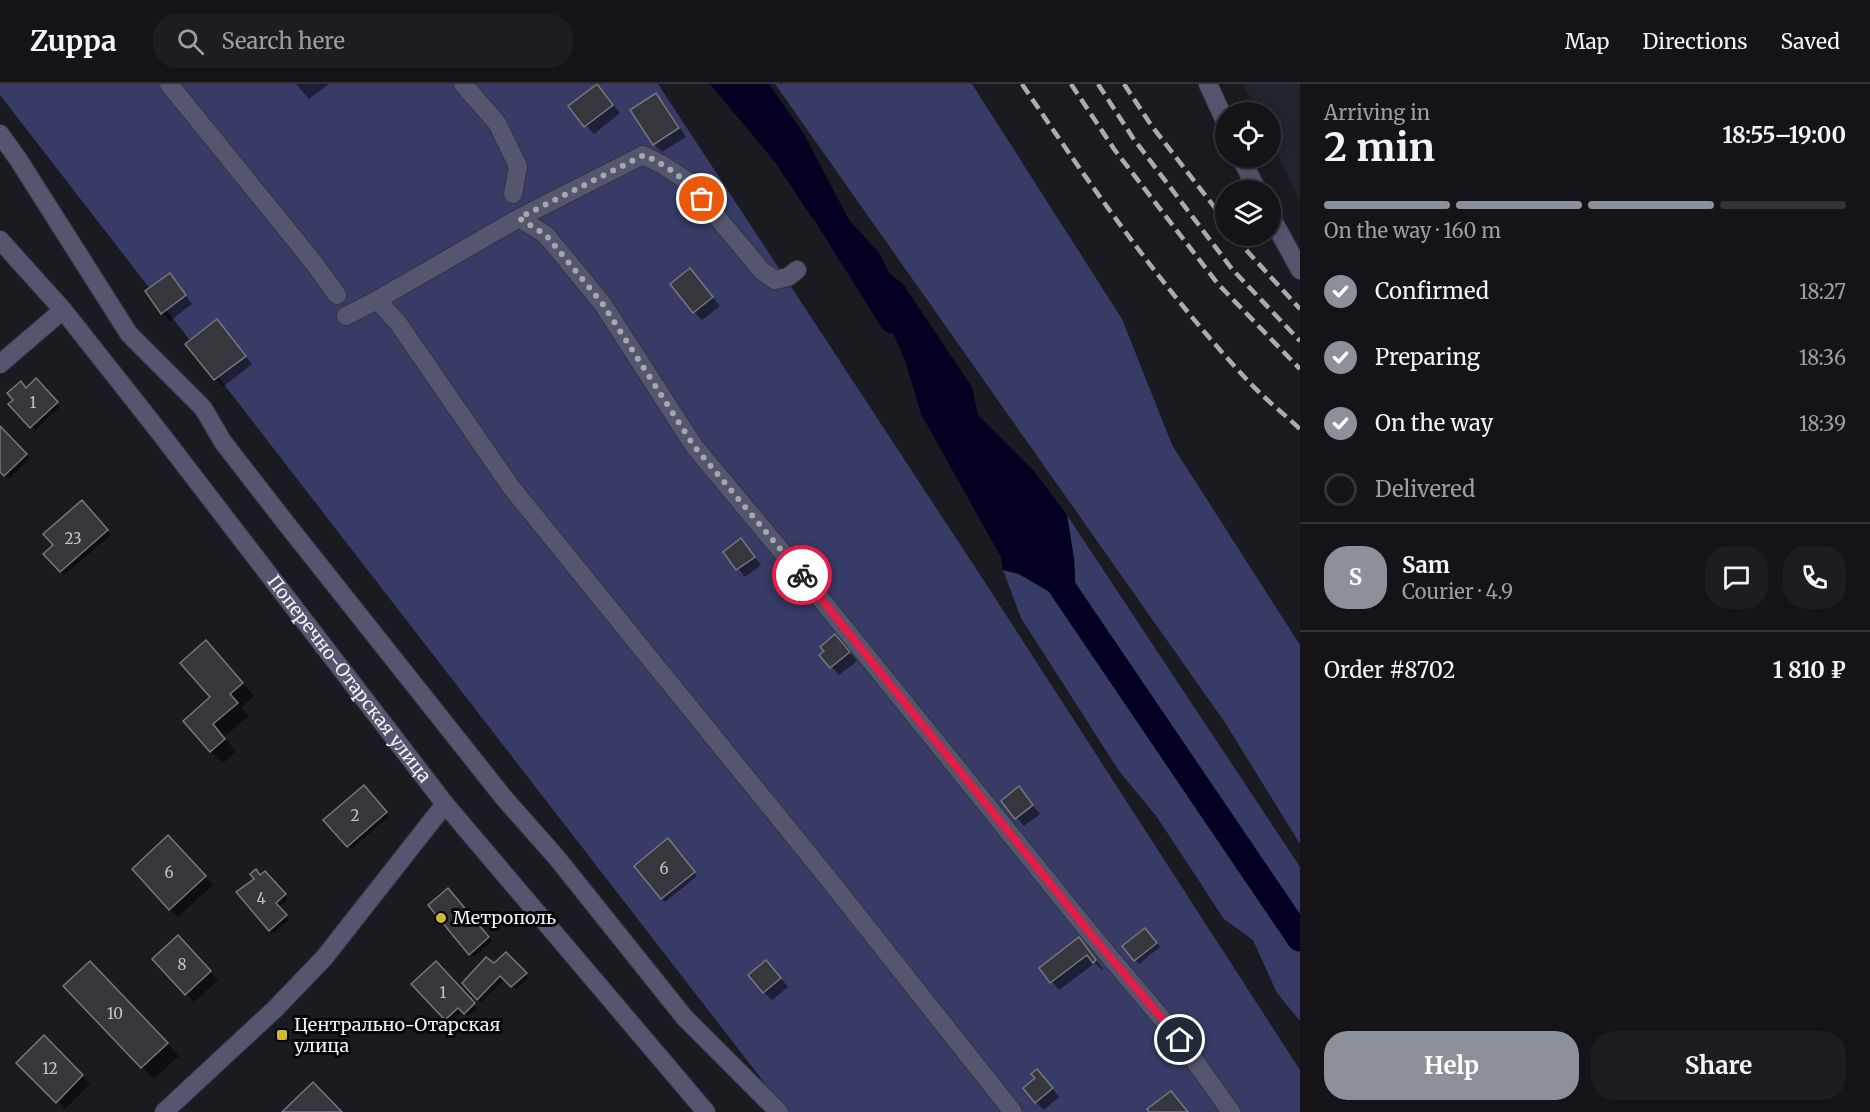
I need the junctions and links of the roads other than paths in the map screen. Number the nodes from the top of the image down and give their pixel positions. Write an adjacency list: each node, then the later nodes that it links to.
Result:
1 (169, 84): 12 (street)
2 (463, 84): 6 (street)
3 (1208, 84): 4 (street)
4 (1216, 102)
5 (0, 134): 20 (street)
6 (513, 194)
7 (519, 218): 10 (street); 13 (street); 22 (street)
8 (1281, 235): 11 (street)
9 (0, 240): 14 (street, Поперечно-Отарская улица)
10 (797, 270)
11 (1300, 270)
12 (337, 295)
13 (377, 300): 15 (street); 21 (street)
14 (63, 310): 16 (street); 17 (street, Поперечно-Отарская улица)
15 (346, 316)
16 (0, 364)
17 (446, 804): 18 (street); 19 (street, Поперечно-Отарская улица)
18 (164, 1112)
19 (706, 1112)
20 (779, 1112)
21 (1013, 1112)
22 (1231, 1112)

